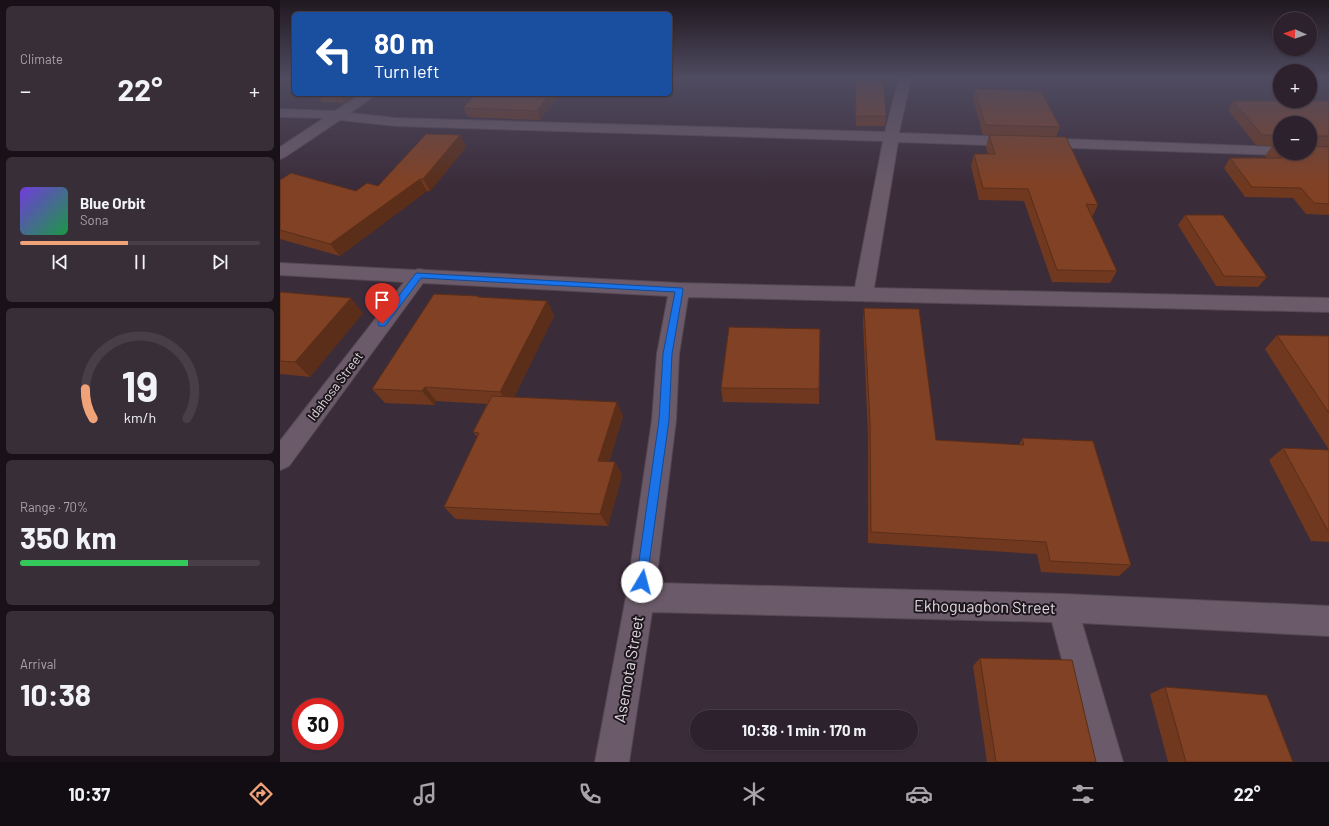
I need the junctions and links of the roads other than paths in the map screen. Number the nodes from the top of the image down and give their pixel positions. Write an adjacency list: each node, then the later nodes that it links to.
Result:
1 (307, 114): 4 (street)
2 (341, 114): 4 (street)
3 (897, 114): 5 (street)
4 (337, 116): 5 (street); 7 (street)
5 (891, 137): 6 (street); 11 (street)
6 (1273, 151)
7 (280, 154)
8 (280, 269): 9 (street)
9 (419, 275): 10 (street); 13 (street, Idahosa Street)
10 (679, 290): 11 (street); 14 (street, Asemota Street)
11 (863, 295): 12 (street)
12 (1329, 305)
13 (280, 459)
14 (640, 597): 15 (street, Ekhoguagbon Street); 17 (street, Asemota Street)
15 (1063, 608): 16 (street, Ekhoguagbon Street); 18 (street)
16 (1329, 621)
17 (612, 762)
18 (1106, 762)

